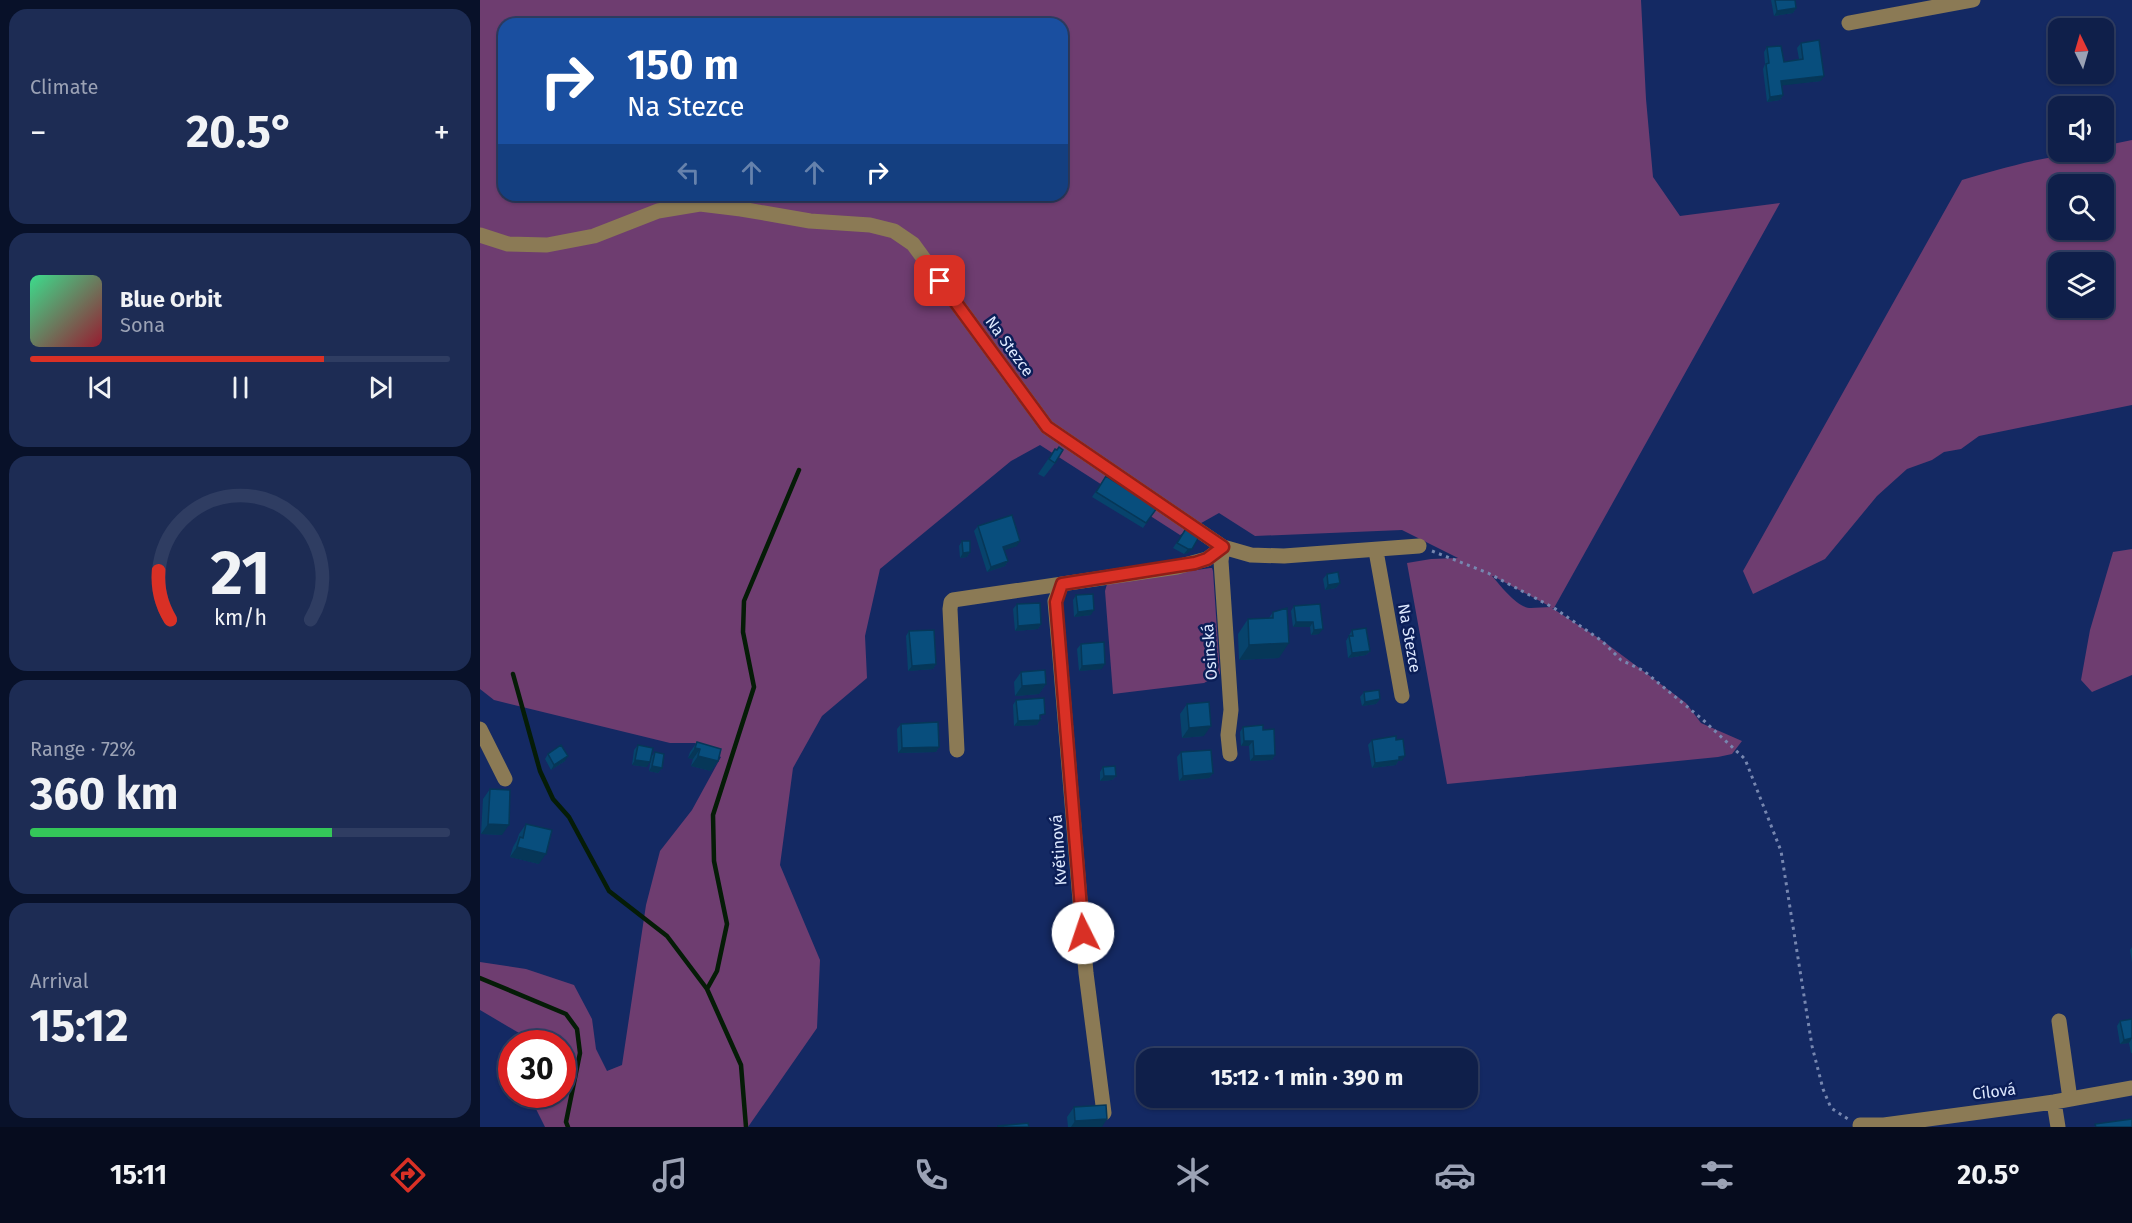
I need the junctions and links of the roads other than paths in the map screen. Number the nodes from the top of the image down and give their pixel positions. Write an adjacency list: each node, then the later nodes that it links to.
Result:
1 (1973, 0): 2 (street)
2 (1849, 23)
3 (480, 235): 5 (street, Na Stezce)
4 (1419, 546): 6 (street, Na Stezce)
5 (1223, 547): 6 (street, Na Stezce); 7 (street); 11 (street, Osinská)
6 (1376, 551): 8 (street, Na Stezce)
7 (1062, 584): 10 (street); 17 (street, Květinová)
8 (1402, 696)
9 (480, 729): 12 (street)
10 (957, 750)
11 (1230, 754)
12 (505, 779)
13 (2059, 1021): 15 (street)
14 (2132, 1088): 15 (street, Cílová)
15 (2070, 1099): 16 (street, Cílová)
16 (2054, 1102): 18 (street, Cílová); 19 (street)
17 (1104, 1113)
18 (1860, 1125)
19 (2058, 1127)

